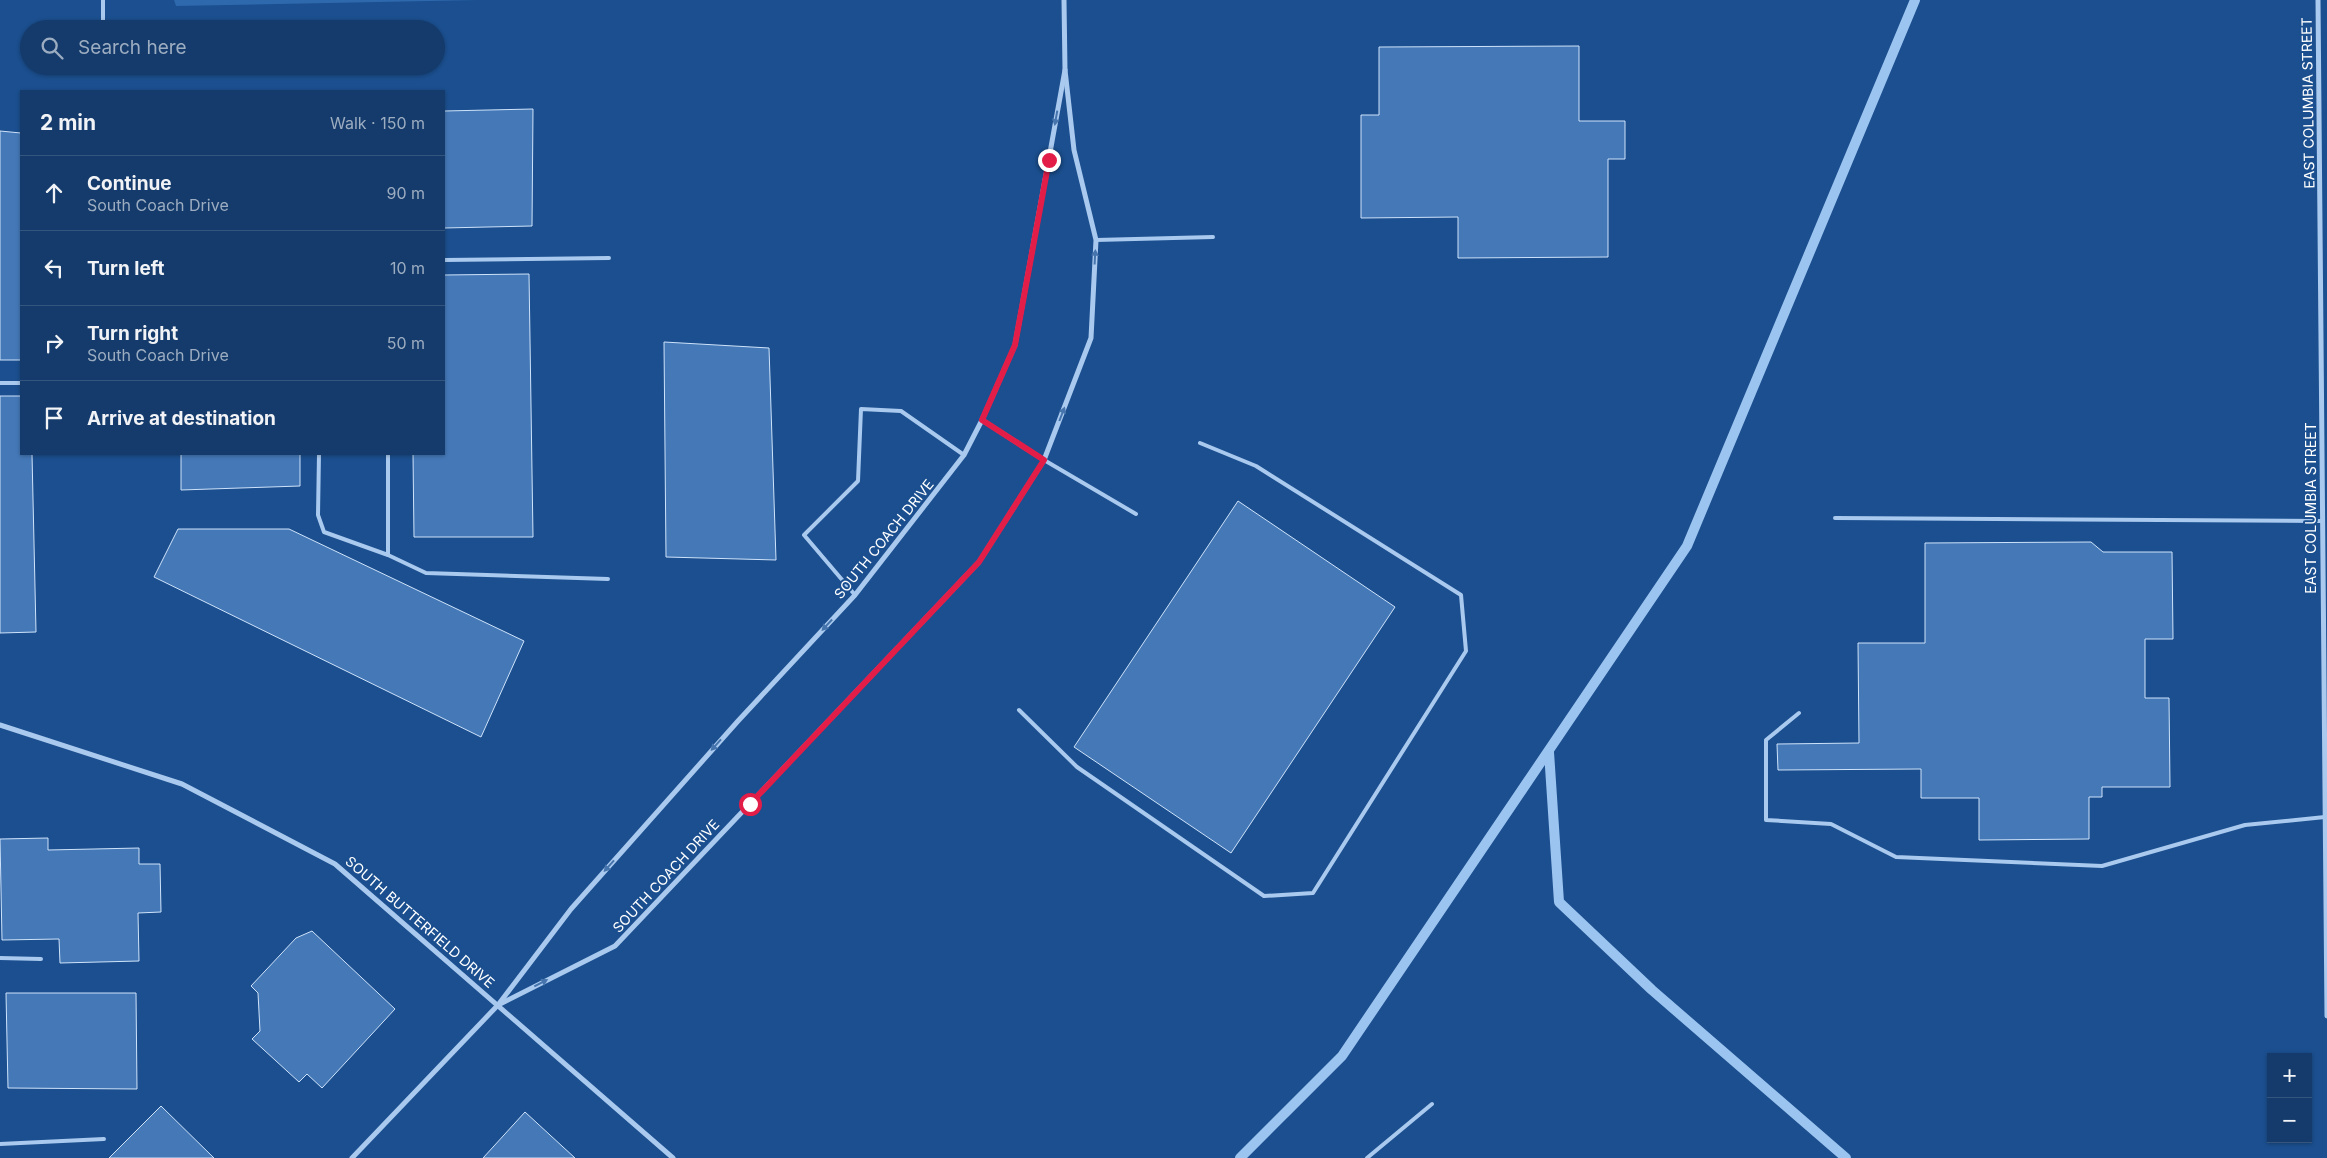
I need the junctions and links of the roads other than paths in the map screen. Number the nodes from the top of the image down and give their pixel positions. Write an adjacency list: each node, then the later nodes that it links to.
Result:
1 (103, 0): 4 (lane)
2 (1064, 0): 5 (street, SOUTH COACH DRIVE)
3 (2318, 0): 20 (street, EAST COLUMBIA STREET)
4 (103, 20)
5 (1065, 70): 7 (street, SOUTH COACH DRIVE); 12 (street, SOUTH COACH DRIVE, one-way to 12)
6 (1213, 237): 7 (lane)
7 (1096, 240): 17 (street, SOUTH COACH DRIVE, one-way to 7)
8 (609, 258): 9 (lane)
9 (445, 260)
10 (0, 383): 11 (lane)
11 (20, 383)
12 (982, 420): 16 (street, SOUTH COACH DRIVE); 17 (street)
13 (1200, 443): 24 (lane)
14 (319, 455): 21 (lane)
15 (388, 455): 21 (lane)
16 (964, 455): 23 (street, SOUTH COACH DRIVE); 23 (lane)
17 (1044, 460): 18 (lane); 31 (street, SOUTH COACH DRIVE, one-way to 17)
18 (1136, 514)
19 (1835, 518): 20 (lane)
20 (2322, 521): 27 (street, EAST COLUMBIA STREET)
21 (388, 555): 22 (lane)
22 (608, 580)
23 (855, 596): 31 (street, SOUTH COACH DRIVE, one-way to 31)
24 (1019, 710)
25 (1799, 713): 28 (lane)
26 (0, 725): 31 (street, SOUTH BUTTERFIELD DRIVE)
27 (2326, 752): 28 (street, EAST COLUMBIA STREET)
28 (2325, 817): 32 (street, EAST COLUMBIA STREET)
29 (0, 958): 30 (lane)
30 (41, 959)
31 (498, 1005): 36 (street, SOUTH COACH DRIVE); 37 (street, SOUTH BUTTERFIELD DRIVE)
32 (2327, 1016)
33 (1432, 1104): 38 (lane)
34 (104, 1139): 35 (lane)
35 (0, 1144)
36 (352, 1158)
37 (673, 1158)
38 (1368, 1158)

